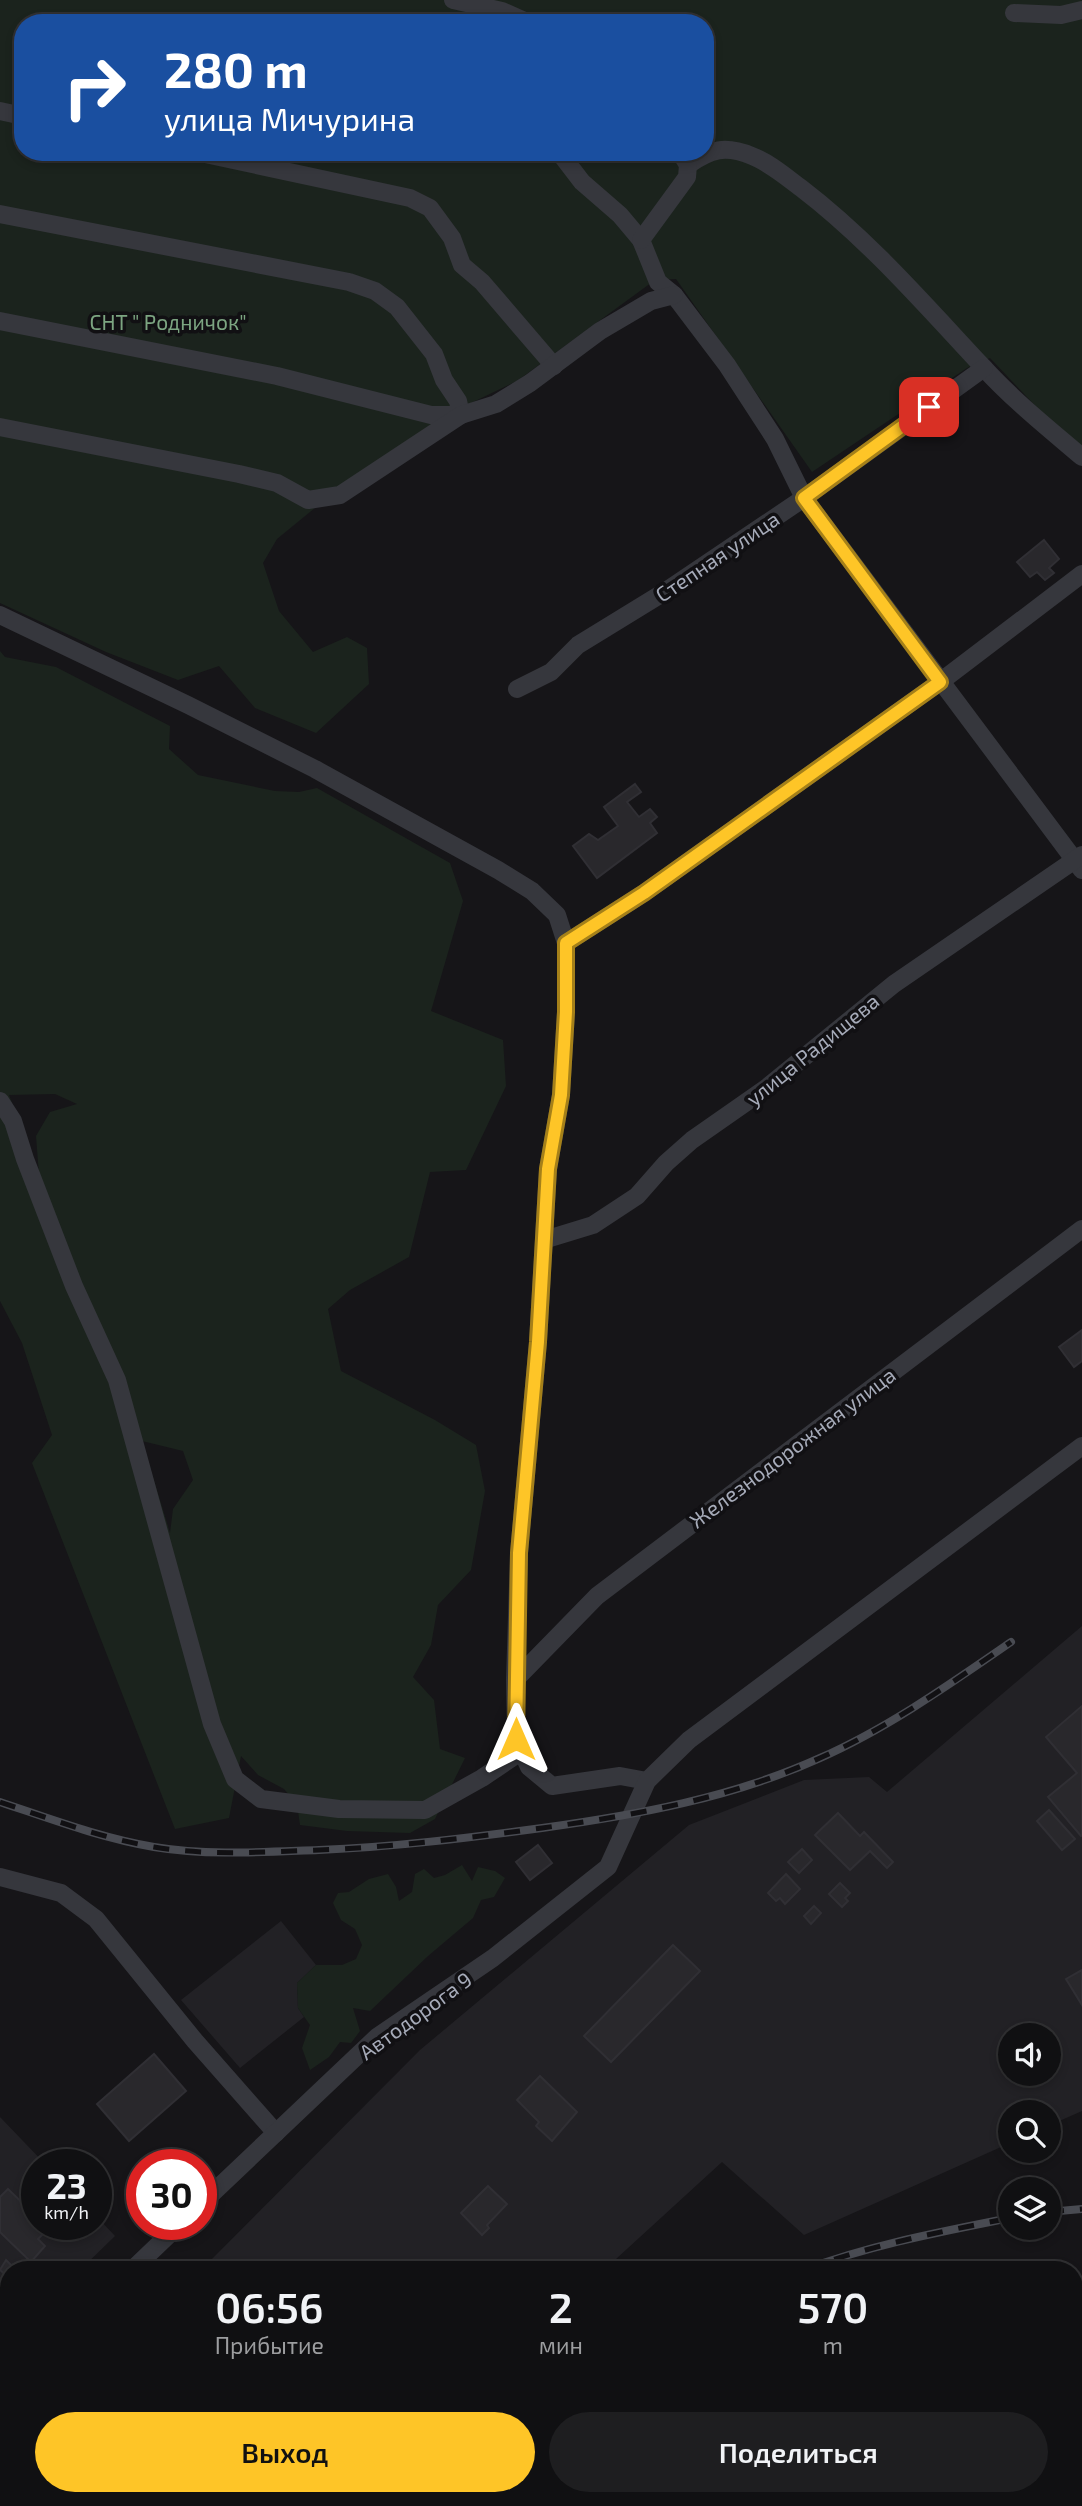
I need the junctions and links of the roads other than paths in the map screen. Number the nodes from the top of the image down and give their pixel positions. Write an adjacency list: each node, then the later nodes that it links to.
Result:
1 (453, 0): 4 (street)
2 (1082, 10): 3 (street)
3 (1014, 13)
4 (509, 14)
5 (714, 151): 14 (street)
6 (238, 161): 13 (street)
7 (566, 161): 10 (street)
8 (684, 161): 10 (street)
9 (0, 214): 15 (street)
10 (641, 240): 11 (street)
11 (674, 295): 13 (street); 18 (street)
12 (0, 321): 15 (street)
13 (554, 366): 15 (street)
14 (984, 368): 17 (street); 18 (street, Степная улица)
15 (461, 415): 16 (street)
16 (0, 427)
17 (1082, 457)
18 (804, 498): 21 (street); 22 (street, Степная улица)
19 (1082, 574): 21 (street)
20 (0, 615): 24 (street)
21 (940, 682): 23 (street); 24 (street)
22 (517, 689)
23 (1080, 862): 27 (street, улица Радищева)
24 (566, 943): 27 (street)
25 (0, 1101): 30 (street)
26 (1082, 1229): 29 (street, Железнодорожная улица)
27 (544, 1240): 29 (street)
28 (1082, 1446): 31 (street)
29 (515, 1680): 30 (street)
30 (522, 1752): 31 (street)
31 (647, 1782): 33 (street, Автодорога 9)
32 (0, 1877): 33 (street)
33 (276, 2133): 34 (street, Автодорога 9)
34 (217, 2189)
35 (163, 2240): 36 (street)
36 (141, 2261)

